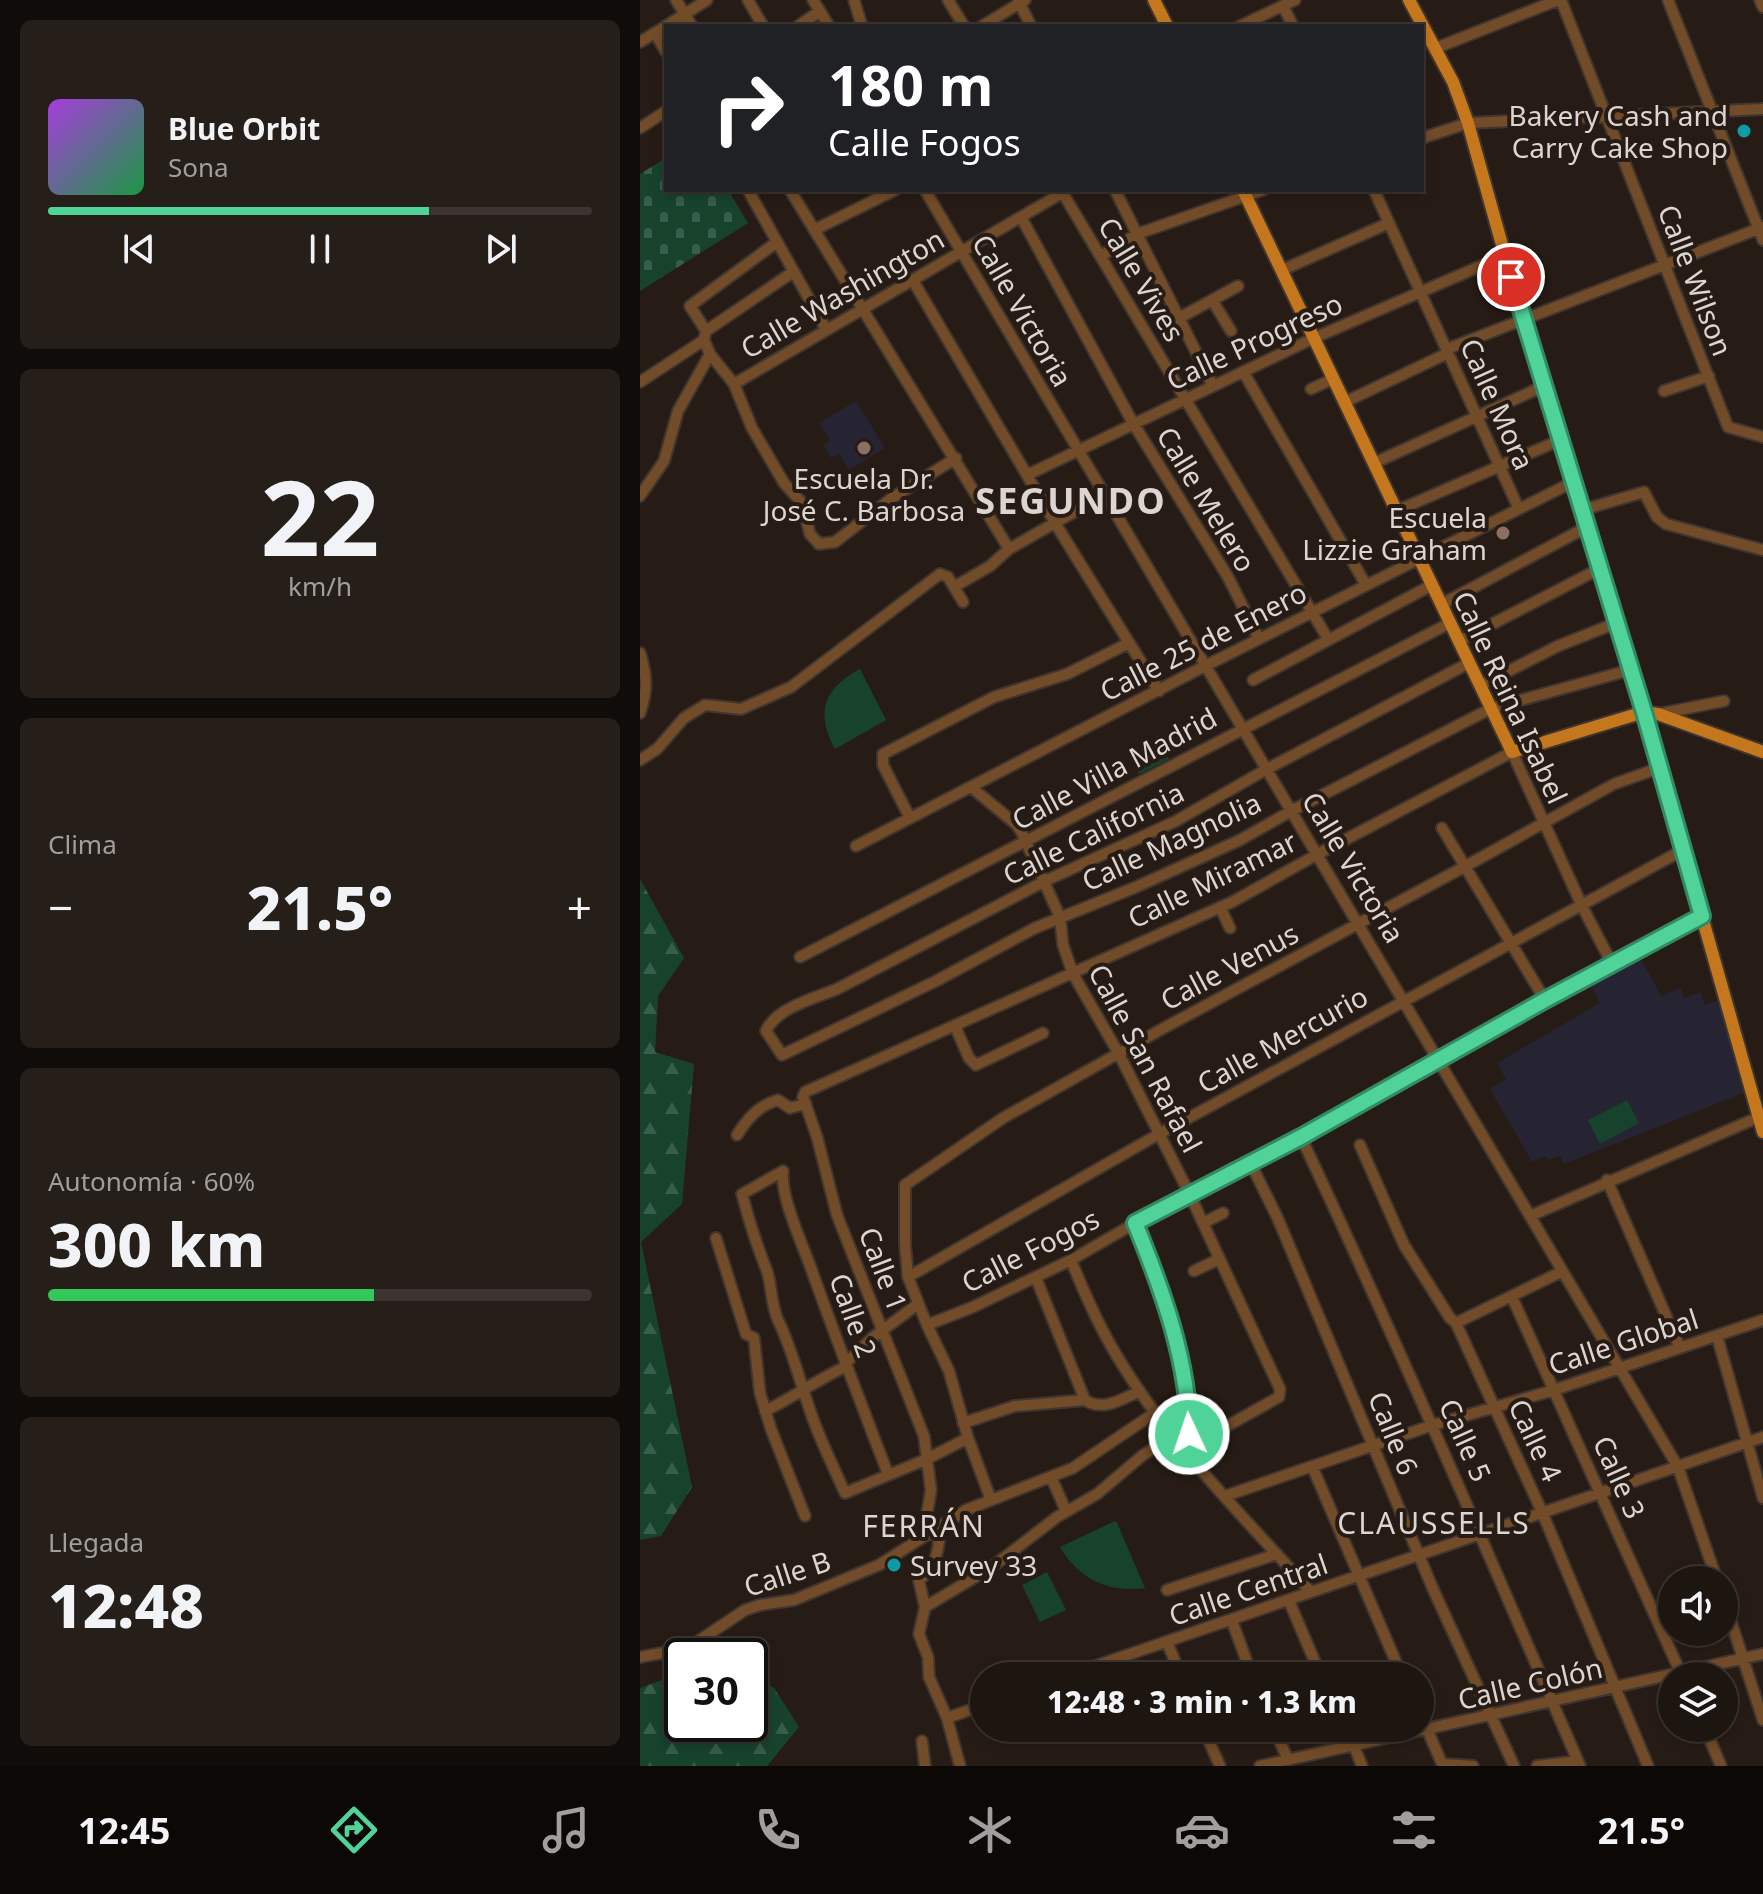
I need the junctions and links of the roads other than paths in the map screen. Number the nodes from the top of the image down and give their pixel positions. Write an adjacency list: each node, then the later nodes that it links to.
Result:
1 (676, 0): 17 (street)
2 (707, 0): 17 (street)
3 (748, 0): 20 (street)
4 (813, 0): 16 (street)
5 (854, 0): 23 (street)
6 (948, 0): 24 (street)
7 (1154, 0): 27 (main road)
8 (1295, 0): 14 (street)
9 (1409, 0): 30 (main road)
10 (1560, 0): 35 (street); 40 (street, Calle Wilson)
11 (1668, 0): 38 (street)
12 (1760, 0): 15 (street)
13 (1021, 1): 25 (street); 26 (street)
14 (1283, 6): 28 (street); 29 (street)
15 (1763, 7)
16 (820, 11): 21 (street); 22 (street)
17 (685, 14): 18 (street); 19 (street)
18 (669, 24)
19 (691, 24)
20 (762, 24)
21 (801, 24)
22 (828, 24)
23 (861, 24)
24 (963, 24)
25 (985, 24)
26 (1030, 24)
27 (1166, 24)
28 (1244, 24)
29 (1292, 24)
30 (1422, 24)
31 (664, 27): 33 (street)
32 (1424, 27): 35 (main road)
33 (655, 33): 34 (street); 36 (street)
34 (640, 42)
35 (1436, 48): 41 (main road)
36 (664, 49)
37 (1763, 109): 38 (street)
38 (1711, 111): 40 (street); 56 (street)
39 (664, 112): 42 (street)
40 (1605, 116): 41 (street); 62 (street, Calle Wilson)
41 (1468, 123): 43 (street); 61 (main road)
42 (640, 128)
43 (1424, 137)
44 (749, 192): 58 (street)
45 (791, 192): 55 (street)
46 (891, 192): 55 (street)
47 (926, 192): 59 (street, Calle Victoria)
48 (1060, 192): 53 (street, Calle Washington)
49 (1063, 192): 60 (street, Calle Vives)
50 (1116, 192): 57 (street)
51 (1375, 192): 54 (street, Calle Mora)
52 (1245, 193): 57 (street); 63 (main road, Calle Reina Isabel)
53 (1021, 217): 59 (street, Calle Washington); 90 (street, Calle Melero)
54 (1389, 223): 63 (street); 67 (street, Calle Mora)
55 (814, 230): 69 (street)
56 (1762, 232): 62 (street)
57 (1137, 234): 60 (street); 70 (street)
58 (777, 242): 64 (street); 74 (street, Calle Washington)
59 (961, 251): 65 (street, Calle Washington); 93 (street, Calle Victoria)
60 (1101, 256): 87 (street, Calle Vives)
61 (1504, 256): 67 (street, Calle Progreso); 71 (main road)
62 (1666, 265): 71 (street); 79 (street, Calle Wilson)
63 (1282, 270): 75 (main road, Calle Reina Isabel)
64 (793, 272): 72 (street); 74 (street)
65 (912, 279): 69 (street, Calle Washington); 97 (street)
66 (1238, 286): 68 (street)
67 (1421, 291): 75 (street, Calle Progreso); 76 (street, Calle Mora)
68 (1212, 300): 70 (street); 73 (street)
69 (864, 308): 72 (street, Calle Washington); 94 (street)
70 (1179, 318): 83 (street)
71 (1523, 320): 76 (street); 84 (main road)
72 (826, 329): 82 (street, Calle Washington)
73 (1231, 331)
74 (705, 336): 77 (street, Calle Washington); 81 (street)
75 (1314, 338): 78 (street, Calle Progreso); 80 (main road, Calle Reina Isabel)
76 (1448, 351): 88 (street); 89 (street, Calle Mora)
77 (710, 354): 82 (street, Calle Washington); 100 (street)
78 (1244, 373): 83 (street, Calle Progreso); 110 (street)
79 (1709, 376): 86 (street); 91 (street, Calle Wilson)
80 (1333, 379): 85 (street); 88 (main road, Calle Reina Isabel)
81 (640, 382)
82 (734, 384): 94 (street)
83 (1213, 386): 87 (street, Calle Progreso)
84 (1544, 386): 89 (street); 92 (main road)
85 (1311, 389)
86 (1664, 391)
87 (1185, 401): 90 (street, Calle Progreso); 115 (street, Calle Vives)
88 (1345, 402): 95 (main road, Calle Reina Isabel)
89 (1477, 415): 95 (street); 96 (street, Calle Mora)
90 (1133, 423): 93 (street, Calle Progreso); 118 (street, Calle Melero)
91 (1763, 437)
92 (1560, 440): 96 (street); 98 (main road)
93 (1077, 450): 97 (street, Calle Progreso); 99 (street, Calle Victoria)
94 (956, 458): 106 (street)
95 (1374, 463): 103 (main road, Calle Reina Isabel)
96 (1499, 465): 101 (street, Calle Mora); 103 (street)
97 (1027, 475): 104 (street)
98 (1573, 482): 101 (street, Calle 25 de Enero); 102 (main road)
99 (1104, 495): 104 (street); 124 (street, Calle Victoria)
100 (640, 496)
101 (1518, 507): 108 (street, Calle 25 de Enero)
102 (1582, 510): 105 (main road); 107 (street)
103 (1396, 511): 108 (main road, Calle Reina Isabel)
104 (1055, 523): 106 (street); 121 (street)
105 (1587, 527): 109 (main road); 114 (street)
106 (1009, 549): 112 (street)
107 (1763, 550)
108 (1418, 558): 110 (street, Calle 25 de Enero); 111 (main road, Calle Reina Isabel)
109 (1599, 569): 117 (main road); 120 (street)
110 (1366, 585): 115 (street, Calle 25 de Enero)
111 (1432, 585): 114 (main road, Calle Reina Isabel); 119 (street)
112 (954, 587): 113 (street); 137 (street)
113 (963, 602)
114 (1442, 604): 116 (main road, Calle Reina Isabel)
115 (1314, 612): 118 (street, Calle 25 de Enero); 119 (street, Calle Vives)
116 (1450, 623): 120 (main road, Calle Reina Isabel); 134 (street, Calle Villa Madrid)
117 (1616, 623): 125 (main road); 127 (street)
118 (1259, 639): 124 (street, Calle 25 de Enero)
119 (1328, 639): 126 (street)
120 (1459, 641): 123 (main road, Calle Reina Isabel)
121 (1129, 643): 128 (street); 142 (street)
122 (640, 653): 132 (street)
123 (1469, 663): 127 (main road, Calle Reina Isabel); 139 (street, Calle California)
124 (1205, 666): 128 (street, Calle 25 de Enero); 134 (street, Calle Victoria)
125 (1630, 670): 130 (street, Calle Magnolia); 131 (main road)
126 (1253, 680)
127 (1481, 685): 130 (main road, Calle Reina Isabel)
128 (1159, 691): 140 (street, Calle 25 de Enero)
129 (1724, 701): 133 (street)
130 (1492, 708): 135 (main road, Calle Reina Isabel); 141 (street, Calle Magnolia)
131 (1644, 712): 133 (main road); 135 (main road, Calle Miramar); 138 (main road)
132 (640, 713)
133 (1658, 714): 136 (main road)
134 (1243, 728): 139 (street, Calle Victoria); 145 (street, Calle Villa Madrid)
135 (1512, 752): 143 (street, Calle Reina Isabel); 148 (street, Calle Miramar)
136 (1763, 752)
137 (640, 760)
138 (1659, 768): 143 (street); 147 (main road)
139 (1267, 769): 141 (street, Calle Victoria); 150 (street, Calle California)
140 (971, 787): 142 (street, Calle 25 de Enero); 145 (street, Calle San Rafael)
141 (1293, 810): 148 (street, Calle Victoria); 154 (street, Calle Magnolia)
142 (910, 818): 146 (street, Calle 25 de Enero)
143 (1543, 822): 149 (street, Calle Venus); 151 (street, Calle Reina Isabel)
144 (1442, 828): 149 (street)
145 (1027, 842): 150 (street, Calle San Rafael); 158 (street, Calle Villa Madrid)
146 (856, 846)
147 (1683, 850): 151 (street, Calle Mercurio); 153 (main road)
148 (1318, 854): 152 (street, Calle Miramar); 155 (street, Calle Victoria)
149 (1464, 867): 155 (street, Calle Venus); 157 (street)
150 (1045, 881): 154 (street, Calle San Rafael); 166 (street, Calle California)
151 (1582, 906): 157 (street, Calle Mercurio); 159 (street, Calle Reina Isabel)
152 (1220, 907): 156 (street); 160 (street, Calle Miramar)
153 (1702, 916): 159 (street, Calle Fogos); 169 (main road)
154 (1060, 917): 160 (street, Calle San Rafael); 166 (street, Calle Magnolia)
155 (1359, 923): 161 (street, Calle Victoria); 165 (street, Calle Venus)
156 (1230, 928)
157 (1511, 943): 161 (street, Calle Mercurio); 162 (street)
158 (800, 957)
159 (1612, 964): 162 (street, Calle Fogos)
160 (1073, 974): 163 (street, Calle Miramar); 165 (street, Calle San Rafael)
161 (1404, 1000): 167 (street, Calle Victoria); 171 (street, Calle Mercurio)
162 (1545, 1000): 167 (street, Calle Fogos)
163 (955, 1026): 164 (street); 168 (street, Calle Miramar)
164 (1043, 1033)
165 (1119, 1054): 171 (street, Calle San Rafael); 187 (street, Calle Venus)
166 (782, 1055)
167 (1437, 1060): 173 (street, Calle Fogos); 179 (street, Calle Victoria)
168 (805, 1099): 172 (street); 194 (street, Calle 1)
169 (1760, 1113): 170 (main road); 176 (street)
170 (1763, 1132)
171 (1159, 1134): 177 (street, Calle San Rafael); 187 (street, Calle Mercurio)
172 (737, 1135)
173 (1301, 1137): 175 (street, Calle Fogos); 207 (street, Calle 5)
174 (1360, 1145): 192 (street, Calle 4)
175 (1250, 1162): 177 (street, Calle Fogos); 212 (street, Calle 6)
176 (1607, 1180): 179 (street); 196 (street)
177 (1189, 1193): 180 (street, Calle Fogos); 181 (street, Calle San Rafael)
178 (1223, 1213): 181 (street)
179 (1530, 1216): 186 (street, Calle Victoria)
180 (1135, 1223): 184 (street, Calle Fogos); 213 (street)
181 (1203, 1223): 183 (street, Calle San Rafael)
182 (716, 1238): 204 (street)
183 (1219, 1259): 185 (street); 213 (street, Calle San Rafael)
184 (1071, 1260): 188 (street, Calle Fogos); 201 (street)
185 (1194, 1271)
186 (1561, 1272): 189 (street); 198 (street, Calle Victoria)
187 (908, 1277): 190 (street)
188 (1036, 1278): 193 (street, Calle Fogos); 202 (street)
189 (1512, 1297): 192 (street); 200 (street, Calle 3)
190 (918, 1304): 193 (street); 194 (street)
191 (1763, 1320): 195 (street, Calle Global)
192 (1456, 1323): 203 (street, Calle 4)
193 (927, 1325): 206 (street)
194 (882, 1331): 197 (street); 214 (street, Calle 1)
195 (1717, 1336): 196 (street, Calle Global); 211 (street)
196 (1680, 1348): 198 (street, Calle Global)
197 (846, 1364): 199 (street); 199 (street, Calle 2); 217 (street, Calle 2)
198 (1619, 1368): 200 (street, Calle Global); 216 (street, Calle Victoria)
199 (805, 1389): 204 (street); 217 (street)
200 (1554, 1390): 203 (street, Calle Global); 219 (street, Calle 3)
201 (1142, 1394): 202 (street); 205 (street)
202 (1085, 1400): 206 (street)
203 (1494, 1406): 207 (street, Calle Global); 224 (street, Calle 4)
204 (765, 1411): 225 (street)
205 (1156, 1412): 208 (street); 218 (street, Calle B)
206 (963, 1423): 210 (street)
207 (1433, 1425): 212 (street, Calle Global); 227 (street, Calle 5)
208 (1173, 1437): 213 (street); 223 (street)
209 (1763, 1437): 211 (street, Calle Central)
210 (968, 1438): 214 (street); 222 (street)
211 (1748, 1442): 216 (street, Calle Central); 221 (street)
212 (1372, 1445): 215 (street, Calle Global); 229 (street, Calle 6)
213 (1184, 1450): 220 (street)
214 (927, 1459): 217 (street); 226 (street, Calle 1)
215 (1312, 1466): 220 (street, Calle Global); 231 (street)
216 (1678, 1467): 219 (street, Calle Central); 230 (street, Calle Victoria)
217 (888, 1474)
218 (1051, 1477): 222 (street, Calle B); 223 (street)
219 (1601, 1492): 224 (street, Calle Central); 247 (street, Calle 3)
220 (1225, 1496): 228 (street)
221 (1763, 1498)
222 (991, 1500): 226 (street, Calle B)
223 (1066, 1511): 235 (street)
224 (1542, 1512): 227 (street, Calle Central); 250 (street, Calle 4)
225 (805, 1516)
226 (934, 1529): 235 (street, Calle 1); 240 (street, Calle B)
227 (1481, 1533): 229 (street, Calle Central); 251 (street, Calle 5)
228 (1277, 1554): 232 (street); 233 (street)
229 (1419, 1556): 231 (street, Calle Central); 253 (street, Calle 6)
230 (1712, 1566)
231 (1358, 1578): 233 (street, Calle Central); 246 (street)
232 (1167, 1590)
233 (1311, 1592): 234 (street, Calle Central)
234 (1289, 1601): 236 (street, Calle Central); 245 (street)
235 (925, 1607): 254 (street)
236 (1232, 1621): 238 (street, Calle Central); 244 (street)
237 (1738, 1641): 241 (street)
238 (1167, 1642): 242 (street, Calle Central); 243 (street)
239 (1763, 1654): 241 (street, Calle Colón)
240 (640, 1657)
241 (1744, 1659): 248 (street, Calle Colón); 255 (street)
242 (1108, 1662)
243 (1175, 1662)
244 (1247, 1662)
245 (1315, 1662)
246 (1396, 1662)
247 (1676, 1662)
248 (1731, 1662)
249 (1658, 1679): 250 (street, Calle Colón)
250 (1617, 1688): 251 (street, Calle Colón); 276 (street, Calle 4)
251 (1552, 1701): 253 (street, Calle Colón); 266 (street, Calle 5)
252 (970, 1710): 254 (street)
253 (1490, 1717): 256 (street, Calle Colón); 274 (street, Calle 6)
254 (947, 1718): 269 (street)
255 (1763, 1720)
256 (1434, 1729)
257 (922, 1741): 268 (street)
258 (1209, 1742): 270 (street)
259 (1280, 1742): 265 (street)
260 (1353, 1742): 264 (street)
261 (1374, 1742): 264 (street, Calle Colón)
262 (1434, 1742): 267 (street)
263 (1711, 1742): 277 (street)
264 (1355, 1746): 265 (street, Calle Colón); 272 (street)
265 (1288, 1760): 271 (street, Calle Colón)
266 (1579, 1763): 275 (street)
267 (1443, 1765): 273 (street)
268 (925, 1766)
269 (960, 1766)
270 (1220, 1766)
271 (1260, 1766)
272 (1362, 1766)
273 (1473, 1766)
274 (1514, 1766)
275 (1537, 1766)
276 (1648, 1766)
277 (1721, 1766)

